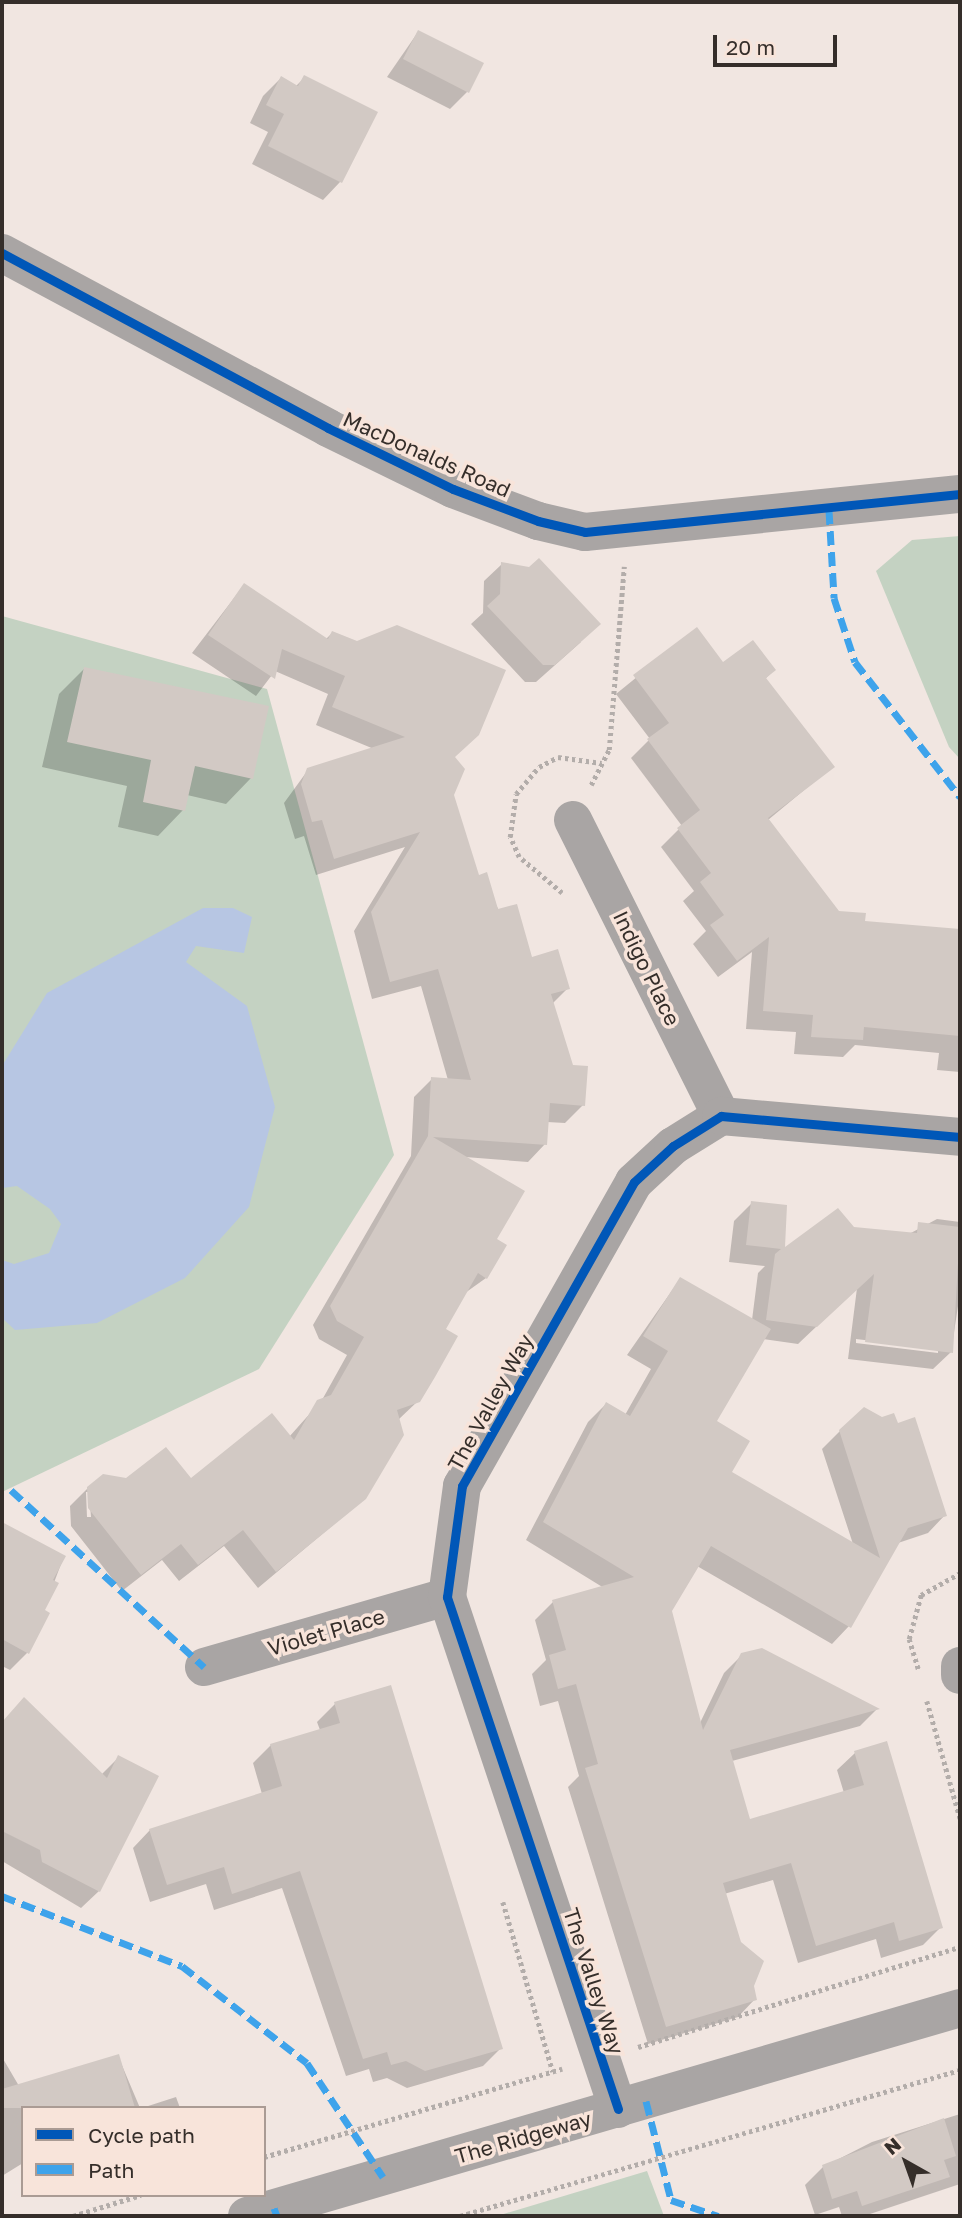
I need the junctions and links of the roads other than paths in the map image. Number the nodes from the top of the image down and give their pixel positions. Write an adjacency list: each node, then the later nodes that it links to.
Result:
1 (2, 253): 2 (street, MacDonalds Road)
2 (960, 494)
3 (573, 820): 4 (street, Indigo Place)
4 (721, 1116): 5 (street); 6 (street, The Valley Way)
5 (960, 1137)
6 (447, 1597): 8 (street, Violet Place); 11 (street, The Valley Way)
7 (960, 1666): 9 (street)
8 (204, 1667)
9 (960, 1675)
10 (960, 2008): 11 (street, The Ridgeway)
11 (618, 2109): 12 (street, The Ridgeway)
12 (247, 2216)

